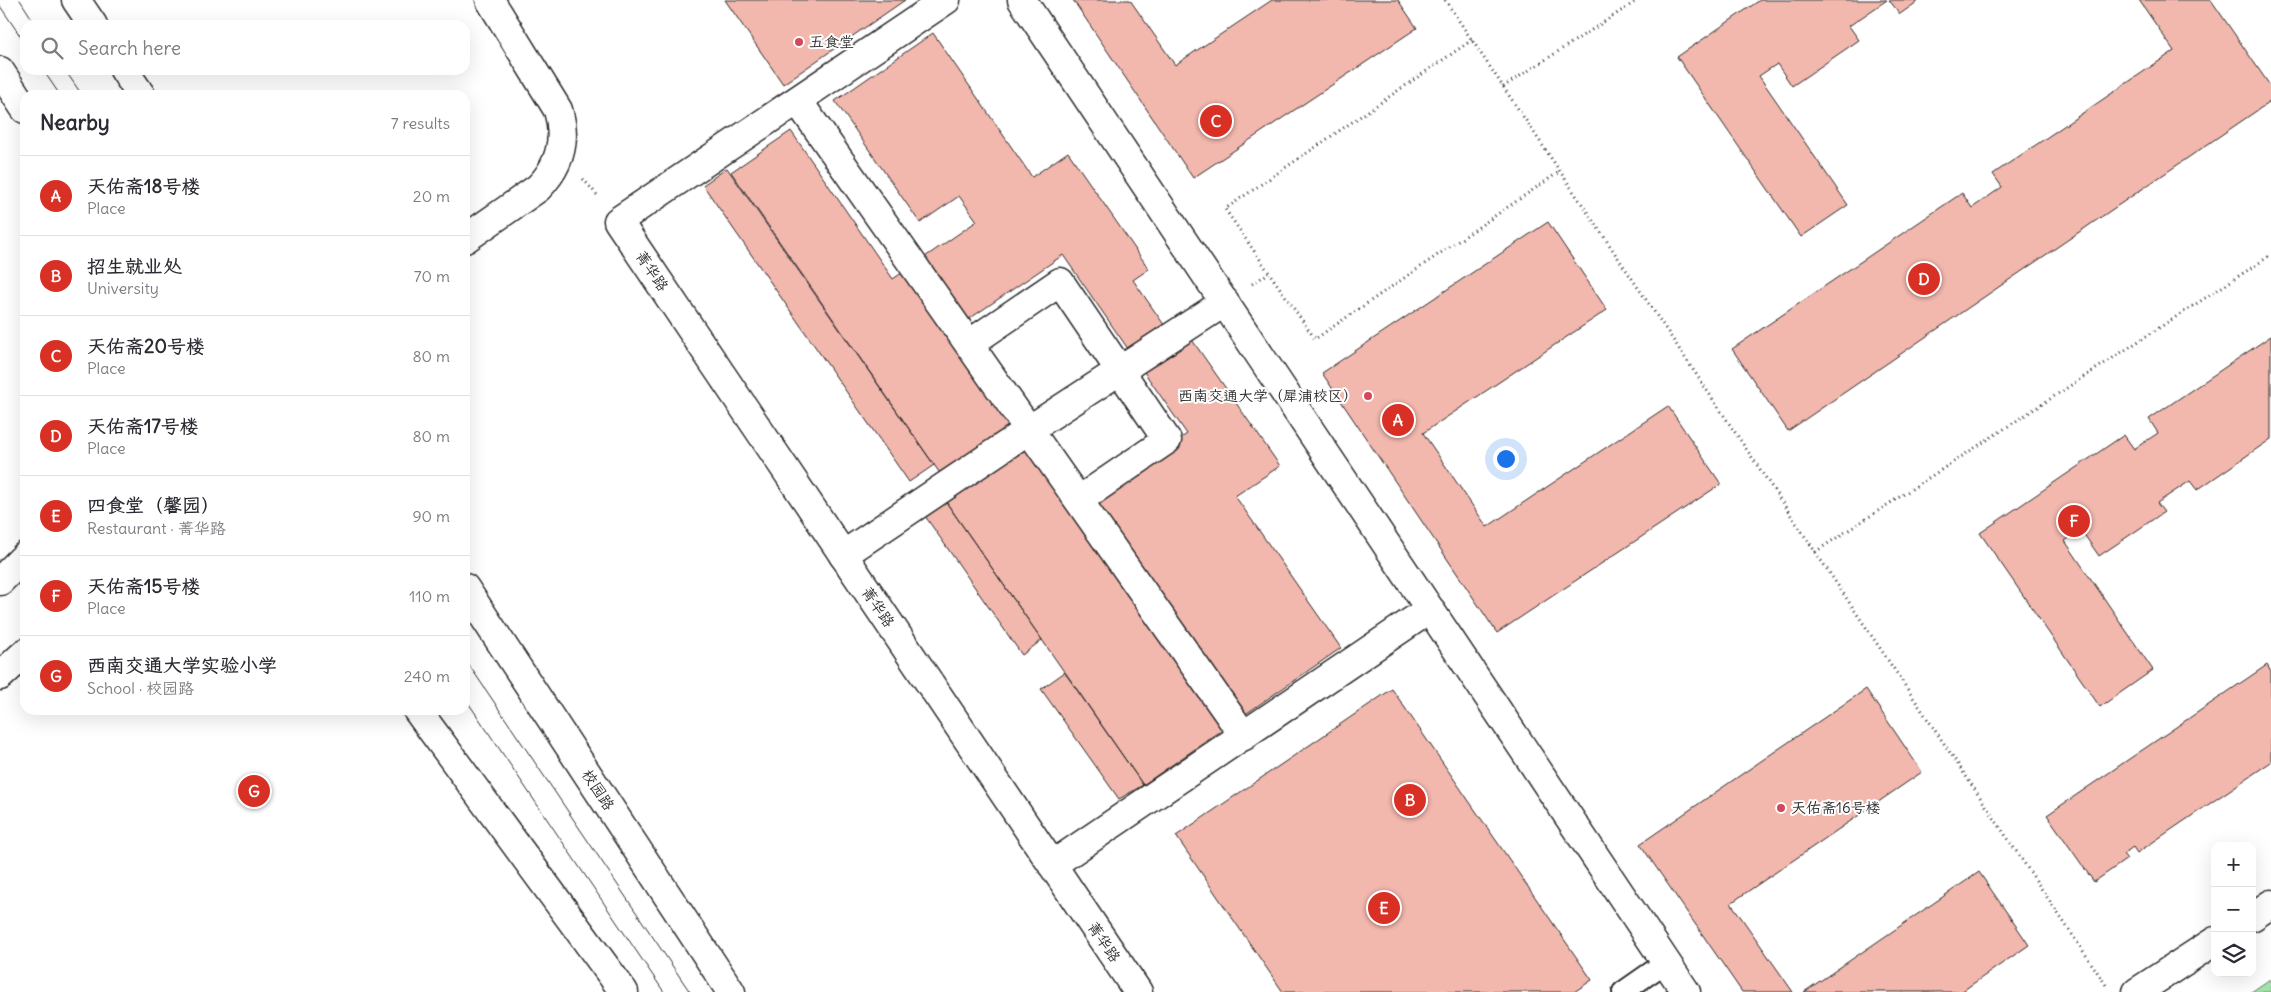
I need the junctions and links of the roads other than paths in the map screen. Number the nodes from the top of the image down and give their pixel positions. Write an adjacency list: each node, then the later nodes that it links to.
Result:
1 (76, 0): 5 (street)
2 (490, 0): 11 (street)
3 (946, 0): 10 (street)
4 (1022, 0): 12 (street)
5 (90, 20)
6 (0, 72): 9 (street)
7 (127, 75): 8 (street)
8 (138, 90)
9 (20, 102)
10 (798, 102): 13 (street); 17 (street, 菁华路)
11 (470, 236)
12 (1225, 302): 14 (street); 21 (street)
13 (969, 344): 14 (street); 15 (street)
14 (1120, 370): 15 (street); 16 (street)
15 (1030, 429): 16 (street); 17 (street)
16 (1079, 500): 25 (street)
17 (843, 555): 26 (street, 菁华路)
18 (20, 561): 19 (street)
19 (0, 581)
20 (470, 596): 32 (street, 校园路)
21 (1430, 609): 25 (street); 30 (street)
22 (20, 658): 23 (street)
23 (0, 676)
24 (421, 715): 31 (street)
25 (1244, 736): 26 (street)
26 (1052, 865): 33 (street, 菁华路)
27 (2271, 904): 28 (street)
28 (2256, 914)
29 (2211, 944): 36 (street)
30 (1666, 962): 34 (lane); 35 (street)
31 (624, 992)
32 (731, 992)
33 (1138, 992)
34 (1623, 992)
35 (1686, 992)
36 (2137, 992)

